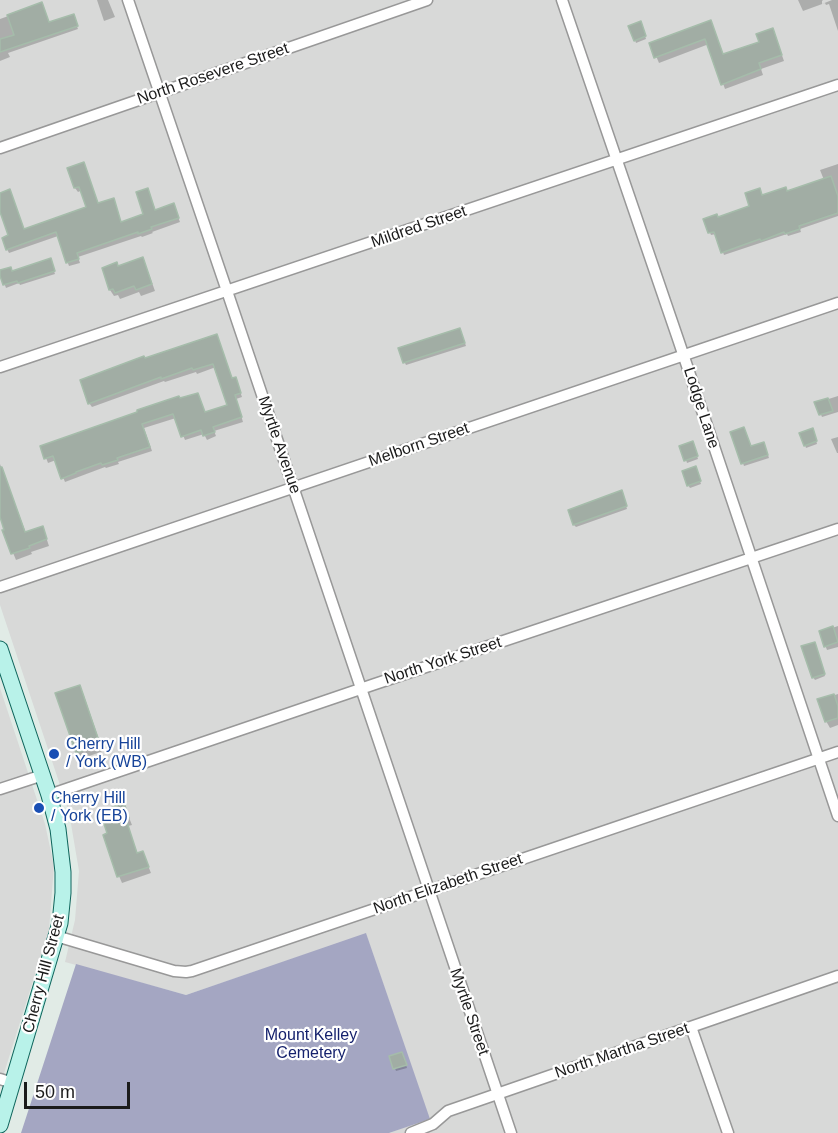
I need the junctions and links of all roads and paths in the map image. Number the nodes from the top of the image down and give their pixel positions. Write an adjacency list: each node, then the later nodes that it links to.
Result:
1 (128, 0): 5 (street, Myrtle Avenue)
2 (427, 0): 5 (street, North Rosevere Street)
3 (562, 0): 7 (street, Lodge Lane)
4 (838, 85): 7 (street, Mildred Street)
5 (160, 93): 6 (street, North Rosevere Street); 8 (street, Myrtle Avenue)
6 (0, 148)
7 (616, 160): 8 (street, Mildred Street); 10 (street, Lodge Lane)
8 (227, 291): 11 (street, Mildred Street); 12 (street, Myrtle Avenue)
9 (838, 303): 10 (street, Melborn Street)
10 (684, 356): 12 (street, Melborn Street); 14 (street, Lodge Lane)
11 (0, 367)
12 (293, 488): 15 (street, Melborn Street); 17 (street, Myrtle Avenue)
13 (838, 529): 14 (street, North York Street)
14 (752, 558): 17 (street, North York Street); 19 (street, Lodge Lane)
15 (0, 587)
16 (0, 649): 20 (street, Cherry Hill Street)
17 (360, 689): 22 (street, North York Street); 24 (street, Myrtle Avenue)
18 (838, 752): 19 (street, North Elizabeth Street)
19 (819, 758): 23 (street, Lodge Lane); 24 (street, North Elizabeth Street)
20 (43, 775): 21 (street); 22 (street, Cherry Hill Street)
21 (0, 789)
22 (50, 795): 25 (street, Cherry Hill Street)
23 (838, 816)
24 (428, 891): 25 (street, North Elizabeth Street); 29 (street, Myrtle Street)
25 (56, 936): 28 (street, Cherry Hill Street)
26 (838, 976): 27 (street, North Martha Street)
27 (691, 1027): 29 (street, North Martha Street); 34 (street)
28 (7, 1081): 30 (street, Cherry Hill Street)
29 (497, 1094): 31 (street, North Martha Street); 33 (street, Myrtle Street)
30 (0, 1125)
31 (430, 1129): 32 (street, North Martha Street)
32 (411, 1133)
33 (510, 1133)
34 (728, 1133)

